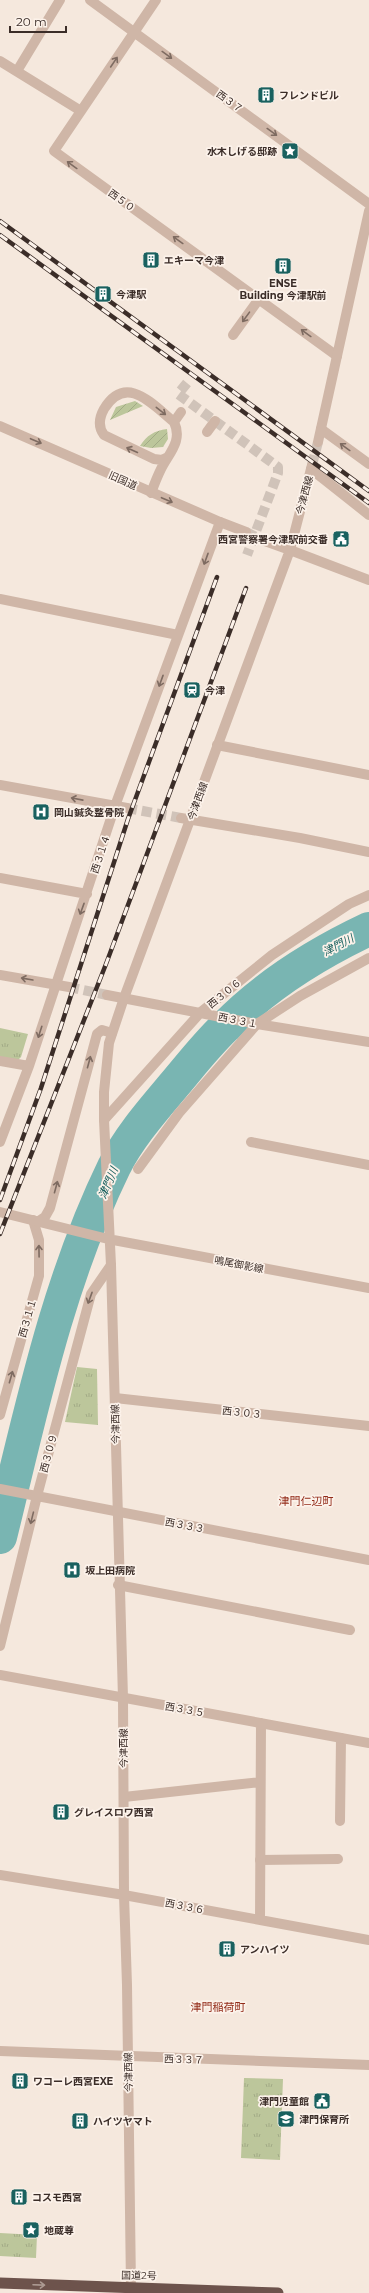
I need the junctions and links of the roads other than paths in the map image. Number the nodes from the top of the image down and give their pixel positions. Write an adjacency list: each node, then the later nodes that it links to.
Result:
1 (60, 0): 6 (street)
2 (90, 0): 4 (street, 西３７)
3 (156, 0): 4 (street, 西５０)
4 (135, 32): 7 (street, 西５０, one-way to 4); 8 (street, 西３７, one-way to 8)
5 (0, 61): 6 (street)
6 (17, 71): 7 (street)
7 (81, 111): 10 (street, 西５０, one-way to 7)
8 (369, 204)
9 (369, 211): 12 (street)
10 (259, 299): 11 (street, one-way to 11); 12 (street, 西５０, one-way to 10)
11 (233, 335)
12 (337, 356): 17 (street)
13 (181, 412): 15 (street)
14 (215, 421): 18 (street)
15 (174, 422): 20 (street); 20 (street, one-way to 15)
16 (0, 426): 22 (street, 旧国道, one-way to 22)
17 (321, 429): 19 (street); 21 (street, one-way to 17)
18 (207, 432)
19 (318, 442)
20 (168, 457): 22 (street)
21 (369, 464)
22 (151, 493): 24 (street, 旧国道, one-way to 24)
23 (369, 515): 27 (street, 今津西線)
24 (220, 522): 25 (street, 旧国道); 30 (street, 西３１４, one-way to 30)
25 (246, 532)
26 (262, 540): 27 (street)
27 (290, 550): 28 (street); 31 (street, 今津西線)
28 (369, 580)
29 (0, 599): 30 (street)
30 (178, 634): 34 (street, 西３１４, one-way to 34)
31 (217, 745): 32 (street); 36 (street, 今津西線)
32 (369, 775)
33 (0, 785): 34 (street, one-way to 33)
34 (115, 806): 35 (street); 39 (street, 西３１４)
35 (127, 808)
36 (185, 819): 37 (street); 46 (street, 今津西線)
37 (369, 852)
38 (0, 878): 39 (street)
39 (87, 894): 43 (street, 西３１４, one-way to 43)
40 (369, 896): 47 (street, 西３０６)
41 (369, 958): 48 (street)
42 (0, 975): 43 (street, one-way to 42)
43 (55, 984): 44 (street); 52 (street, 西３１４, one-way to 52)
44 (69, 987)
45 (108, 995): 46 (street, 西３３１)
46 (124, 998): 47 (street, 西３３１); 49 (street, 今津西線)
47 (201, 1012): 48 (street, 西３３１); 53 (street, 西３０６)
48 (257, 1024): 50 (street, 西３３１); 57 (street)
49 (112, 1033): 53 (street, 今津西線); 59 (street, one-way to 49)
50 (369, 1042)
51 (0, 1061): 52 (street)
52 (29, 1066): 54 (street, 西３１４)
53 (104, 1120): 60 (street, 今津西線)
54 (0, 1142)
55 (251, 1142): 56 (street)
56 (369, 1165)
57 (138, 1169)
58 (0, 1212): 59 (street, 鳴尾御影線)
59 (36, 1220): 60 (street, 鳴尾御影線); 64 (street, 西３１１, one-way to 59)
60 (104, 1238): 61 (street, 今津西線); 62 (street, 鳴尾御影線)
61 (111, 1264): 63 (street, 今津西線); 67 (street, 西３０９, one-way to 67)
62 (369, 1288)
63 (115, 1398): 65 (street, 西３０３); 68 (street, 今津西線)
64 (0, 1415)
65 (369, 1426)
66 (0, 1489): 67 (street, 西３３３)
67 (32, 1495): 68 (street, 西３３３); 72 (street, 西３０９, one-way to 72)
68 (116, 1511): 69 (street, 西３３３); 70 (street, 今津西線)
69 (369, 1560)
70 (118, 1585): 71 (street); 74 (street, 今津西線)
71 (350, 1630)
72 (0, 1646)
73 (0, 1675): 74 (street, 西３３５)
74 (123, 1698): 75 (street, 西３３５); 79 (street, 今津西線)
75 (261, 1723): 76 (street, 西３３５); 78 (street)
76 (341, 1738): 77 (street, 西３３５); 80 (street)
77 (369, 1743)
78 (260, 1782): 79 (street); 82 (street)
79 (124, 1797): 84 (street, 今津西線)
80 (340, 1821)
81 (338, 1859): 82 (street)
82 (260, 1860): 85 (street)
83 (0, 1875): 84 (street, 西３３６)
84 (124, 1895): 85 (street, 西３３６); 88 (street, 今津西線)
85 (260, 1920): 86 (street, 西３３６)
86 (369, 1940)
87 (0, 2051): 88 (street, 西３３７)
88 (128, 2057): 89 (street, 西３３７); 91 (street, 今津西線)
89 (369, 2065)
90 (0, 2283): 91 (highway, 国道2号, one-way to 91)
91 (131, 2287): 92 (highway, 国道2号)
92 (278, 2293)

